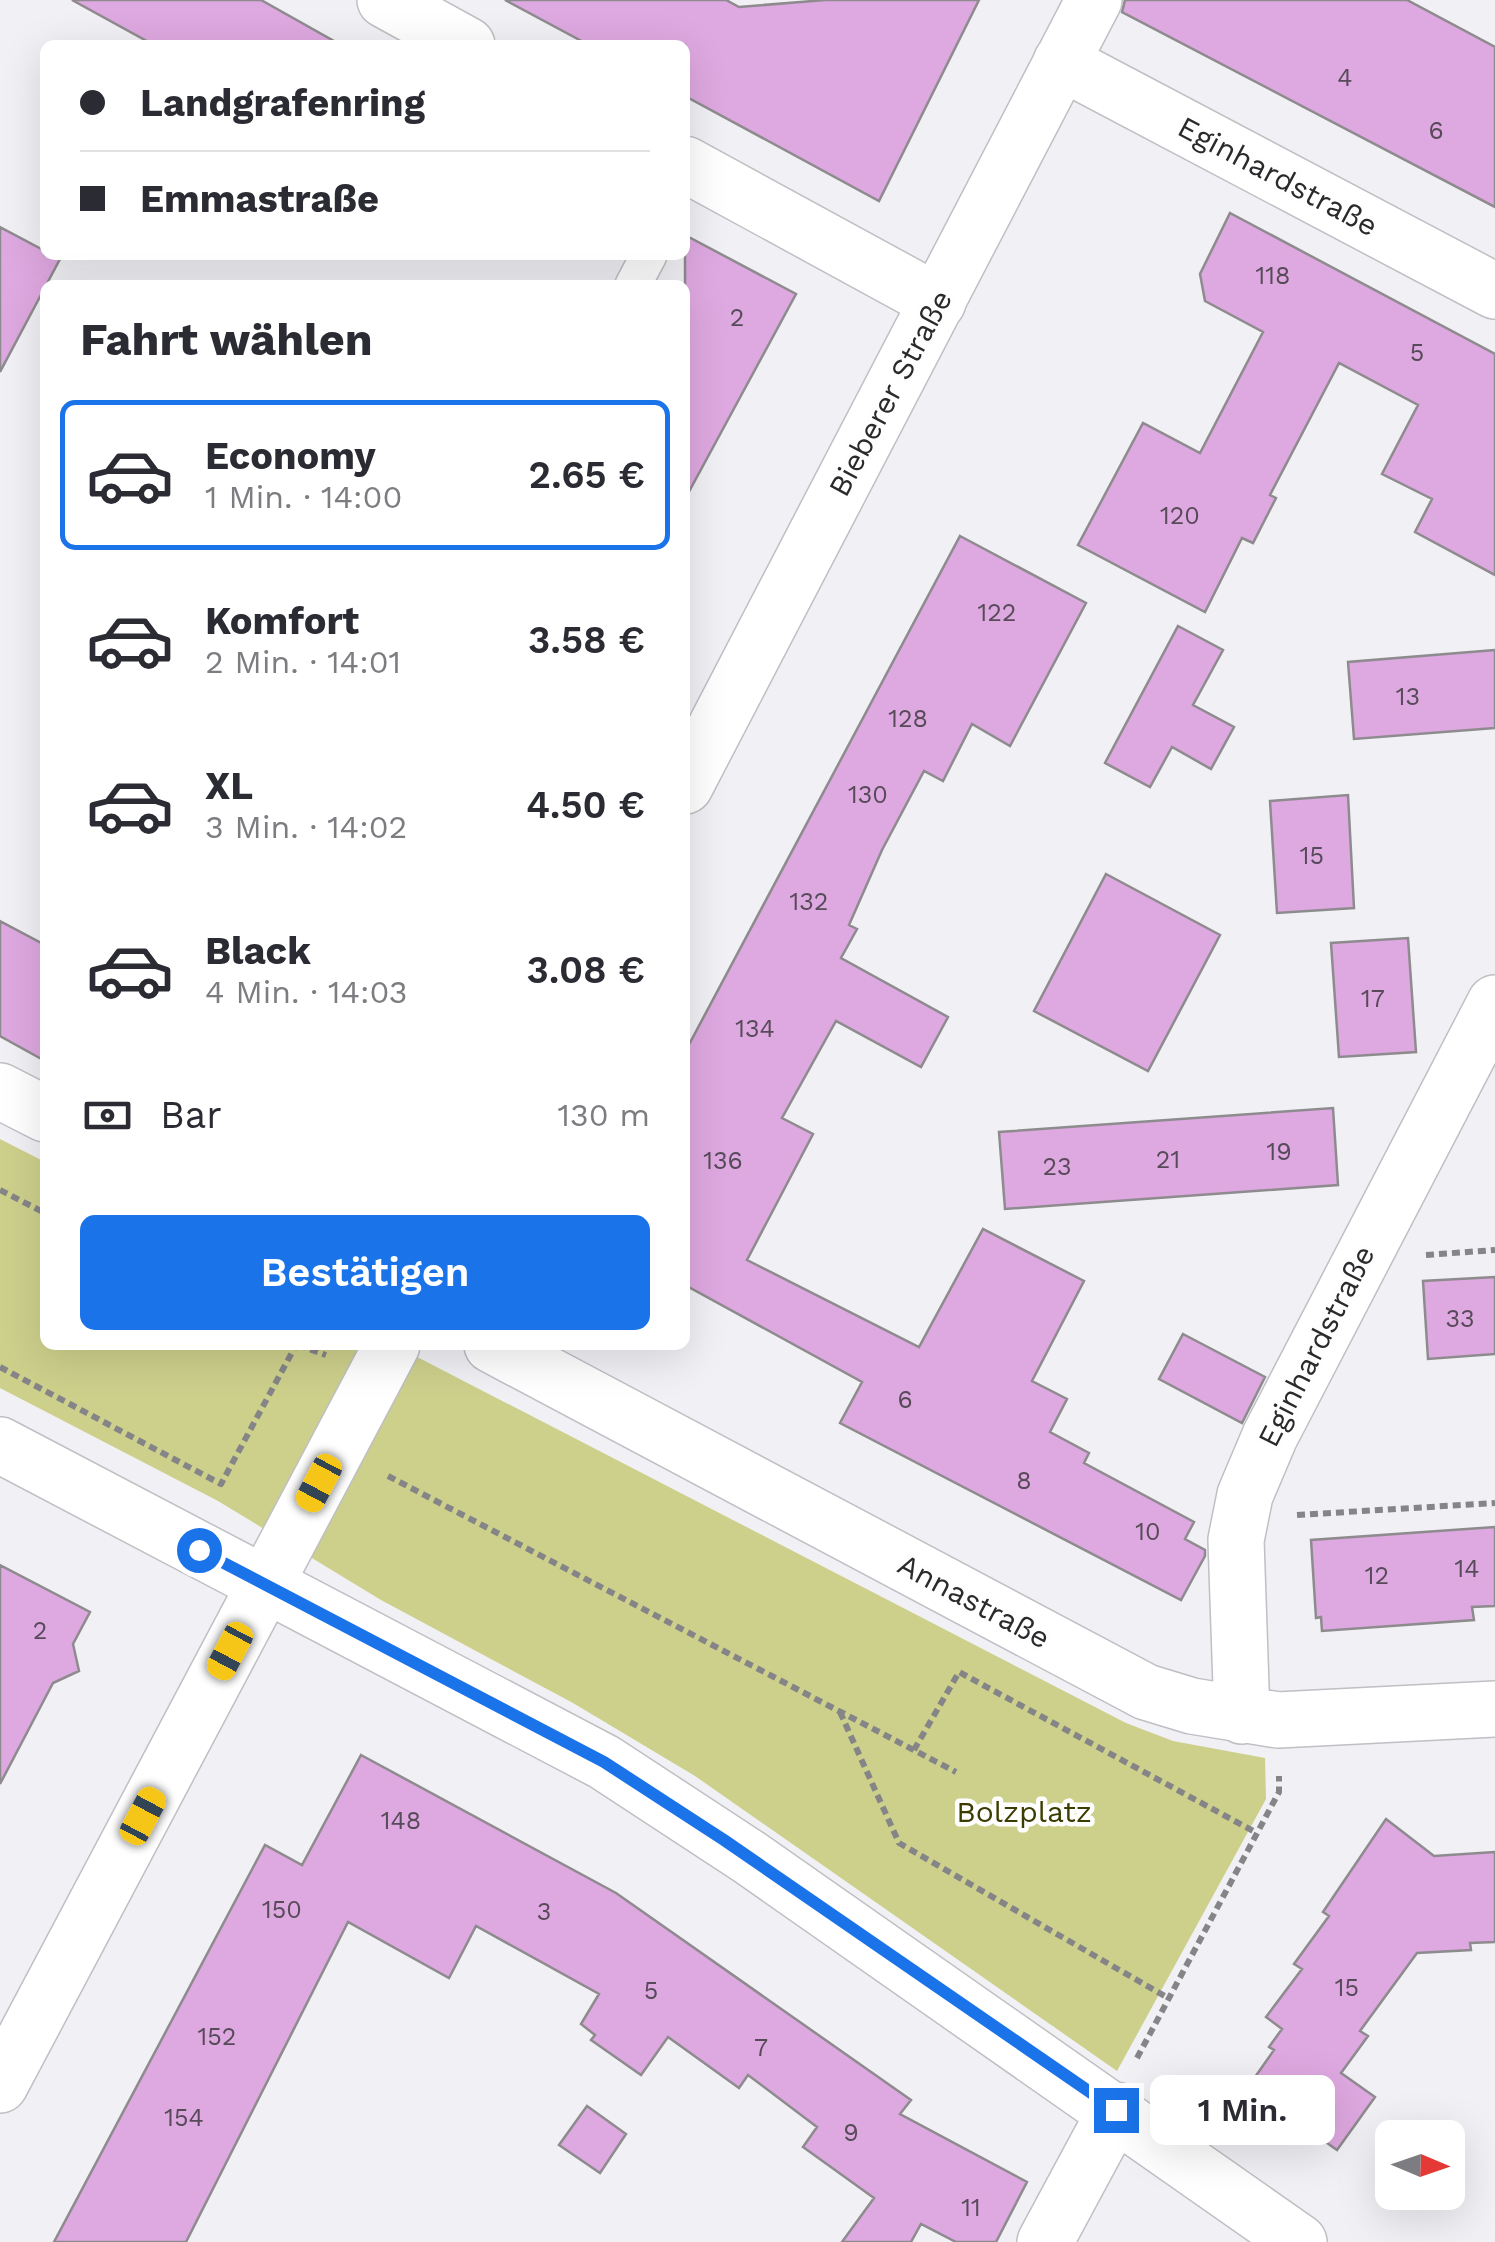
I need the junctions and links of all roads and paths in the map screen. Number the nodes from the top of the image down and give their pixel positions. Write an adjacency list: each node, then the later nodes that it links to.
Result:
1 (385, 0): 3 (street)
2 (1094, 0): 4 (street, Bieberer Straße)
3 (458, 40)
4 (1061, 62): 6 (street, Eginhardstraße); 7 (street, Bieberer Straße)
5 (690, 175): 7 (street)
6 (1495, 291)
7 (938, 302): 8 (street, Bieberer Straße)
8 (690, 776)
9 (1495, 1003): 21 (street, Eginhardstraße)
10 (0, 1091): 11 (street)
11 (40, 1111)
12 (0, 1190): 13 (path)
13 (40, 1210)
14 (293, 1350): 17 (path)
15 (389, 1350): 22 (street)
16 (501, 1350): 25 (street, Annastraße)
17 (0, 1367)
18 (0, 1445): 22 (street)
19 (383, 1473): 24 (path)
20 (1495, 1503): 21 (path)
21 (1239, 1519): 25 (street, Eginhardstraße)
22 (266, 1584): 30 (street); 31 (street)
23 (1495, 1710): 25 (street, Annastraße)
24 (840, 1711): 26 (path); 29 (path)
25 (1260, 1718): 28 (path)
26 (914, 1750): 27 (path); 28 (path)
27 (956, 1772)
28 (1257, 1833): 29 (path)
29 (1168, 1998): 31 (path)
30 (0, 2085)
31 (1116, 2110): 32 (street); 33 (street)
32 (1045, 2242)
33 (1300, 2242)

